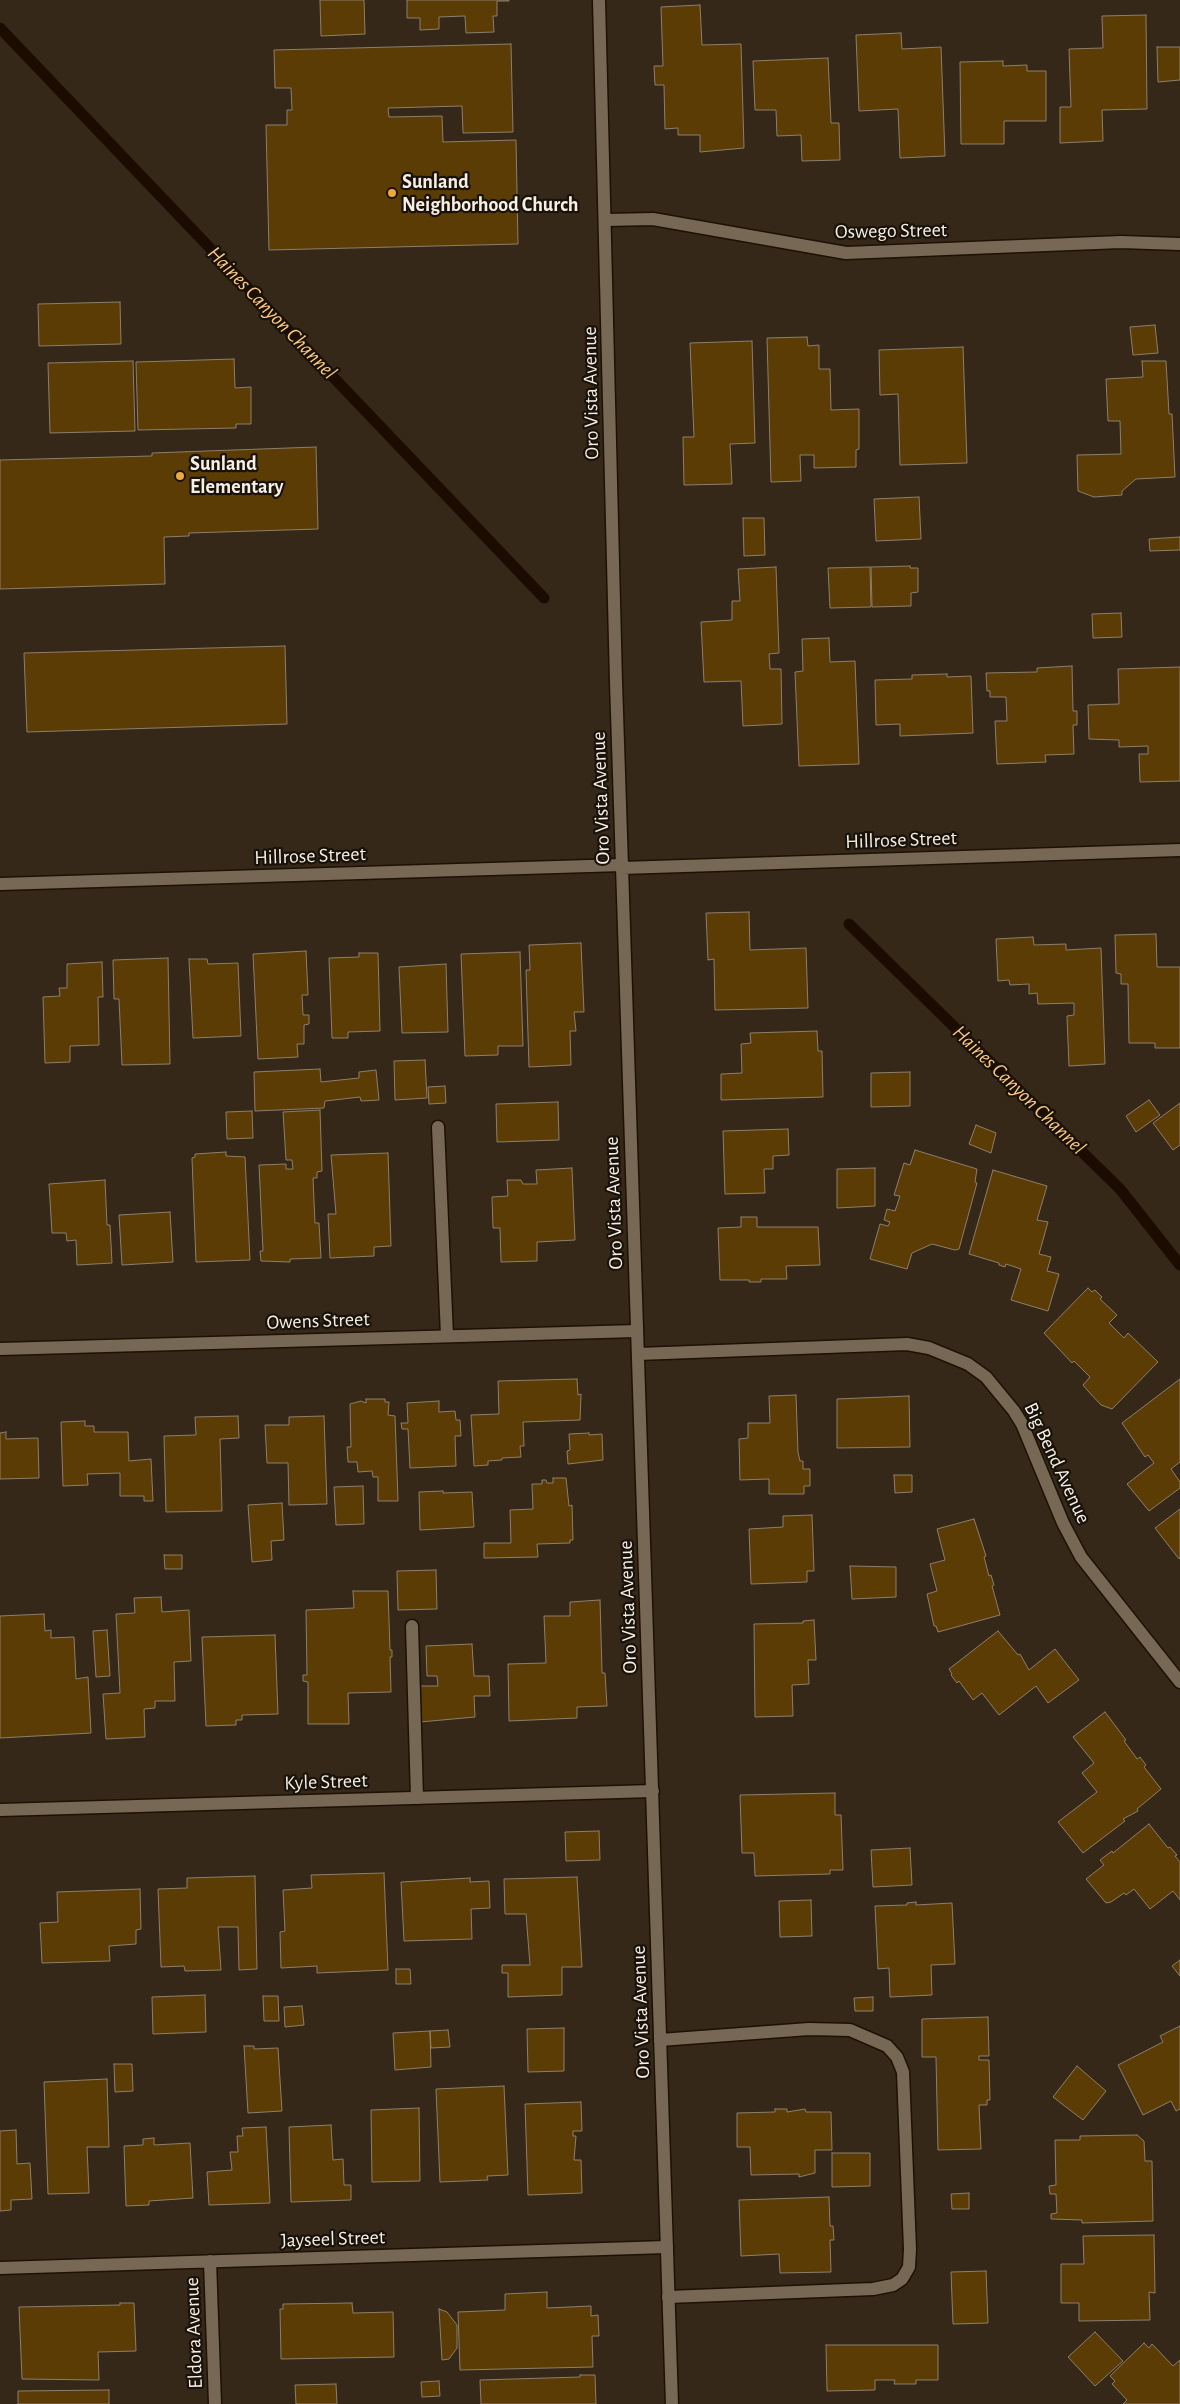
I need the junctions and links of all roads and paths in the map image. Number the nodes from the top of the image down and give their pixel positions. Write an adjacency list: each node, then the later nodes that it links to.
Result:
1 (599, 0): 2 (street, Oro Vista Avenue)
2 (606, 220): 3 (street, Oswego Street); 5 (street, Oro Vista Avenue)
3 (1180, 244)
4 (1180, 850): 5 (street, Hillrose Street)
5 (622, 866): 6 (street, Hillrose Street); 8 (street, Oro Vista Avenue)
6 (0, 884)
7 (438, 1127): 9 (street)
8 (637, 1331): 9 (street, Owens Street); 11 (street, Oro Vista Avenue)
9 (448, 1336): 10 (street, Owens Street)
10 (0, 1349)
11 (638, 1354): 13 (street, Big Bend Avenue); 14 (street, Oro Vista Avenue)
12 (412, 1626): 15 (street)
13 (1180, 1682)
14 (653, 1791): 15 (street, Kyle Street); 17 (street, Oro Vista Avenue)
15 (417, 1798): 16 (street, Kyle Street)
16 (0, 1810)
17 (660, 2040): 18 (street, Oro Vista Avenue); 21 (street)
18 (667, 2247): 19 (street, Jayseel Street); 21 (street, Oro Vista Avenue)
19 (210, 2261): 20 (street, Jayseel Street); 22 (street, Eldora Avenue)
20 (0, 2268)
21 (668, 2297): 23 (street, Oro Vista Avenue)
22 (215, 2404)
23 (672, 2404)

